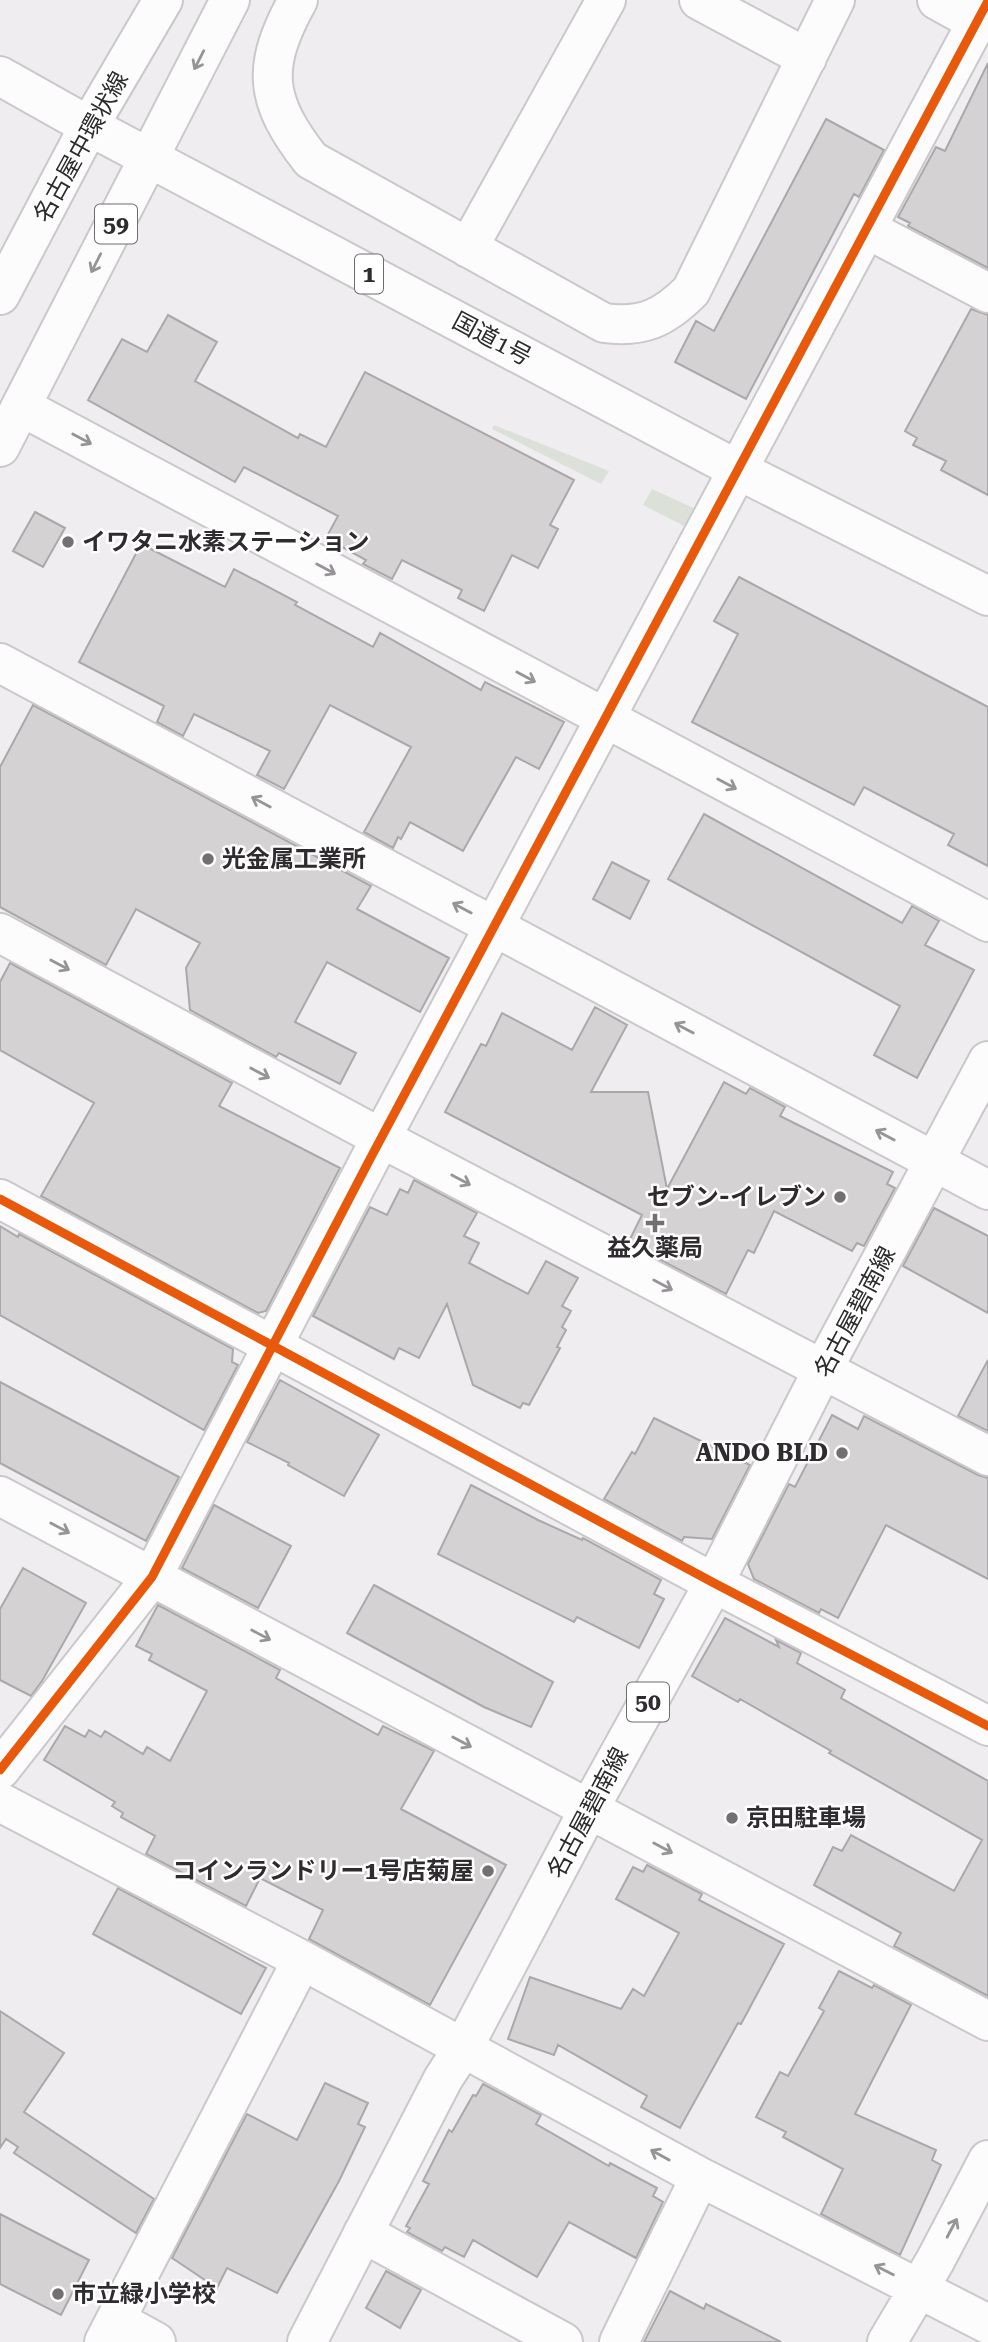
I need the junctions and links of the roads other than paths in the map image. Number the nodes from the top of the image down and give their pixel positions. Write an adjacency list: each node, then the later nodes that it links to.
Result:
1 (163, 0): 11 (main road, 名古屋中環状線)
2 (230, 0): 12 (main road, 59, one-way to 12)
3 (298, 0): 14 (main road)
4 (606, 0): 14 (main road)
5 (699, 0): 9 (main road)
6 (835, 0): 9 (main road)
7 (936, 0): 8 (main road)
8 (981, 27): 13 (main road)
9 (807, 58): 14 (main road)
10 (0, 76): 11 (main road, 国道1号 / 1)
11 (89, 126): 12 (main road, 国道1号 / 1); 16 (main road, 名古屋中環状線)
12 (151, 157): 17 (main road, 59, one-way to 17); 19 (main road, 国道1号 / 1)
13 (867, 229): 15 (main road); 19 (main road)
14 (468, 248)
15 (988, 293)
16 (0, 295)
17 (22, 407): 18 (main road, 59); 22 (main road, one-way to 22)
18 (0, 447)
19 (738, 470): 20 (main road, 国道1号 / 1); 22 (main road)
20 (988, 596)
21 (0, 663): 24 (main road, one-way to 21)
22 (606, 719): 23 (main road, one-way to 23); 24 (main road)
23 (988, 922)
24 (495, 926): 27 (main road); 28 (main road, one-way to 24)
25 (0, 933): 27 (main road, one-way to 27)
26 (988, 1061): 28 (main road, 名古屋碧南線 / 50)
27 (381, 1138): 31 (main road); 32 (main road, one-way to 32)
28 (936, 1163): 29 (main road); 32 (main road, 名古屋碧南線 / 50)
29 (988, 1190)
30 (0, 1199): 31 (main road)
31 (273, 1345): 35 (main road); 36 (main road)
32 (823, 1369): 33 (main road); 36 (main road, 名古屋碧南線 / 50)
33 (988, 1456)
34 (0, 1496): 35 (main road, one-way to 35)
35 (152, 1577): 38 (main road); 40 (main road, one-way to 40)
36 (714, 1583): 37 (main road); 40 (main road, 名古屋碧南線 / 50)
37 (988, 1726)
38 (0, 1770)
39 (0, 1802): 41 (main road)
40 (589, 1809): 42 (main road, one-way to 42); 43 (main road, 名古屋碧南線 / 50)
41 (302, 1960): 43 (main road); 49 (main road)
42 (988, 2021)
43 (463, 2048): 45 (main road, one-way to 43); 46 (main road, 名古屋碧南線 / 50)
44 (988, 2160): 47 (main road, one-way to 44)
45 (700, 2177): 47 (main road, one-way to 45); 53 (main road)
46 (363, 2233): 51 (main road, 名古屋碧南線 / 50); 52 (main road)
47 (918, 2287): 48 (main road); 54 (main road)
48 (988, 2324)
49 (110, 2331): 50 (main road)
50 (156, 2342)
51 (307, 2342)
52 (563, 2342)
53 (619, 2342)
54 (887, 2342)

